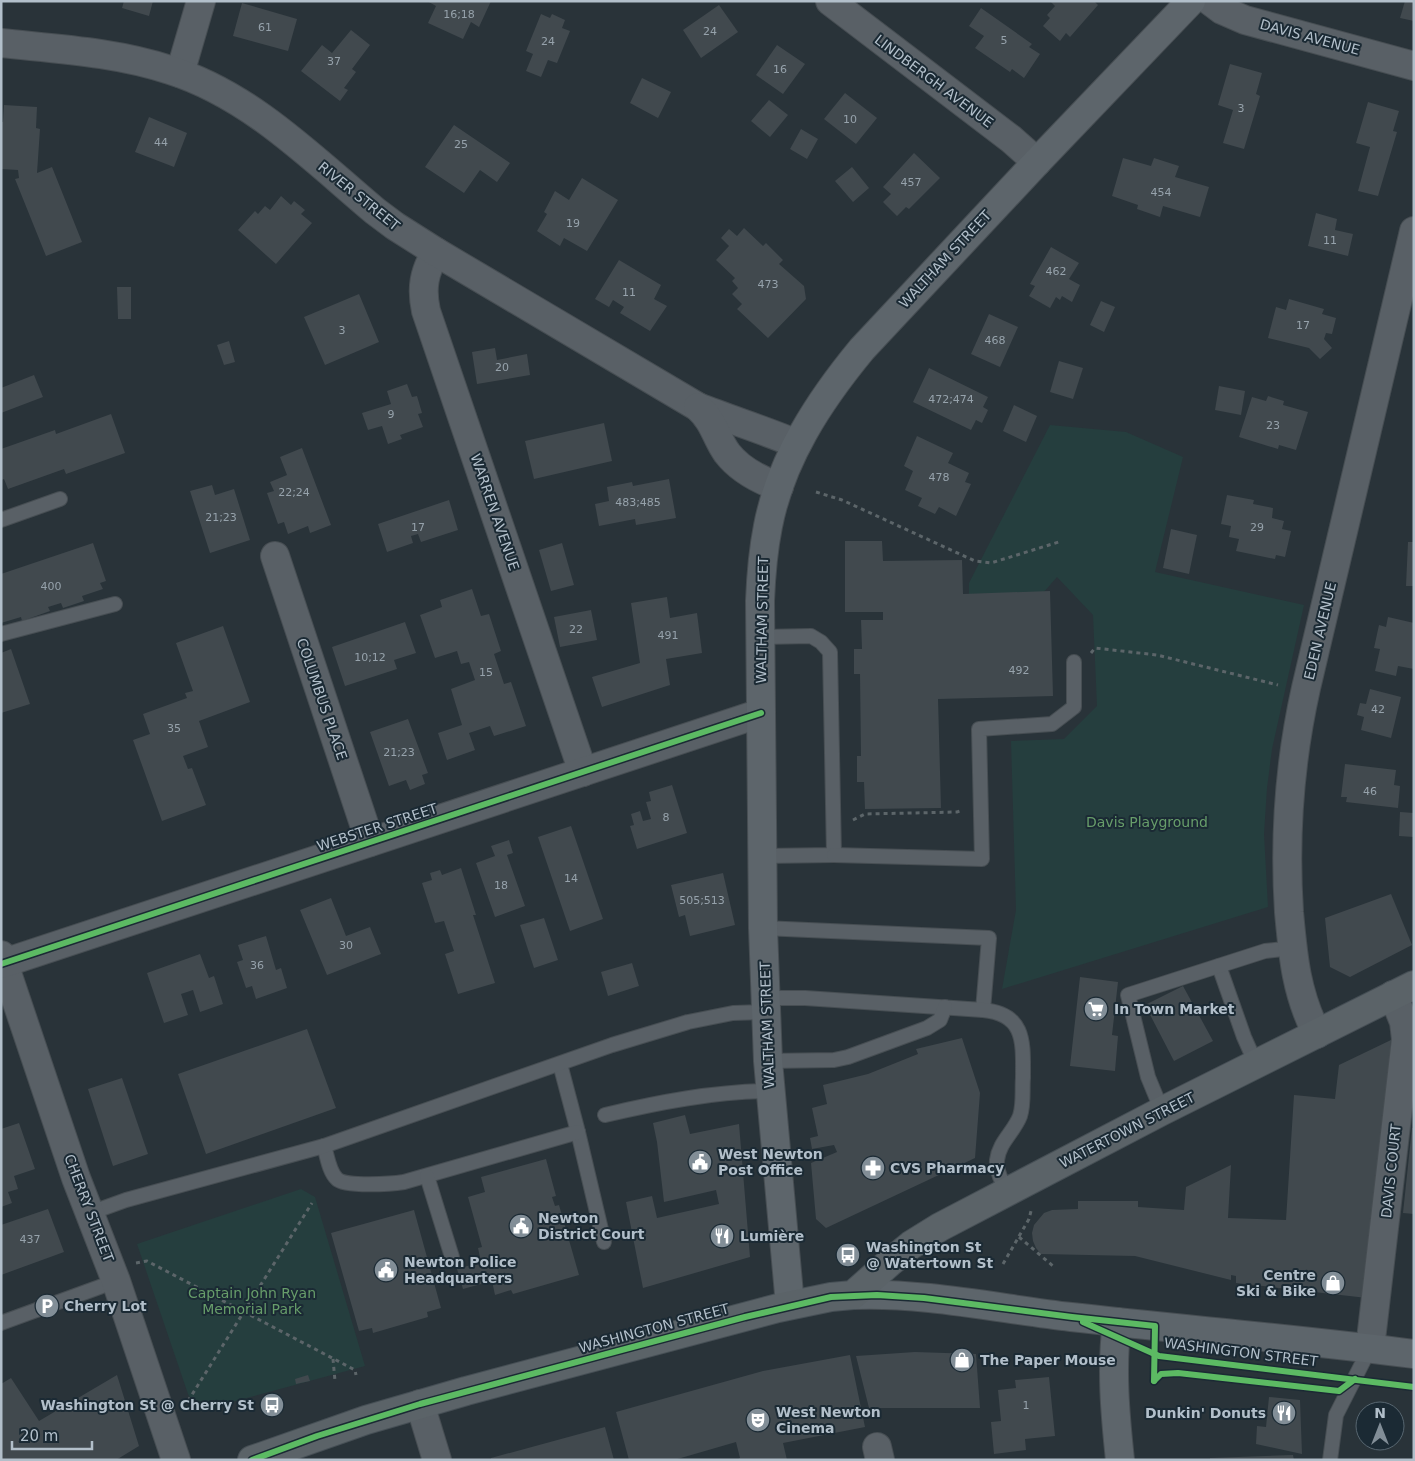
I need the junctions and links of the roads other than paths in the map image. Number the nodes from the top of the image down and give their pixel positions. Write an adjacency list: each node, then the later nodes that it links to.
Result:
1 (201, 1): 7 (street)
2 (830, 1): 8 (street, LINDBERGH AVENUE)
3 (1191, 1): 8 (main road, WALTHAM STREET)
4 (1210, 1): 6 (street, DAVIS AVENUE)
5 (1, 43): 7 (street, RIVER STREET)
6 (1414, 66)
7 (180, 73): 10 (street, RIVER STREET)
8 (1037, 162): 12 (main road, WALTHAM STREET)
9 (1414, 231): 27 (street, EDEN AVENUE)
10 (436, 252): 11 (street, RIVER STREET); 22 (street, WARREN AVENUE)
11 (698, 407): 12 (street, RIVER STREET); 13 (street, RIVER STREET)
12 (797, 444): 13 (main road, WALTHAM STREET)
13 (779, 487): 19 (main road, WALTHAM STREET)
14 (60, 500): 15 (lane)
15 (1, 520)
16 (274, 556): 23 (street, COLUMBUS PLACE)
17 (115, 604): 18 (lane)
18 (1, 634)
19 (760, 637): 21 (main road, WALTHAM STREET); 24 (lane)
20 (1074, 662): 24 (lane)
21 (761, 713): 22 (street, WEBSTER STREET); 25 (main road, WALTHAM STREET)
22 (583, 772): 23 (street, WEBSTER STREET)
23 (370, 842): 28 (street, WEBSTER STREET)
24 (834, 854): 25 (lane)
25 (763, 856): 26 (main road, WALTHAM STREET)
26 (763, 928): 31 (main road, WALTHAM STREET); 33 (lane)
27 (1292, 948): 29 (lane); 34 (street, EDEN AVENUE)
28 (2, 961): 46 (street, CHERRY STREET)
29 (1219, 966): 37 (lane); 40 (lane)
30 (1404, 990): 34 (main road, WATERTOWN STREET); 38 (street, DAVIS COURT)
31 (766, 1005): 32 (lane); 35 (main road, WALTHAM STREET); 36 (lane)
32 (945, 1007): 33 (lane); 35 (lane)
33 (983, 1010): 45 (lane)
34 (1317, 1034): 37 (main road, WATERTOWN STREET)
35 (768, 1061): 39 (main road, WALTHAM STREET)
36 (560, 1064): 42 (lane); 43 (lane)
37 (1256, 1064): 40 (main road, WATERTOWN STREET)
38 (1407, 1085): 54 (street, DAVIS COURT)
39 (769, 1090): 41 (lane); 51 (main road, WALTHAM STREET)
40 (1162, 1111): 45 (main road, WATERTOWN STREET)
41 (605, 1115)
42 (578, 1132): 44 (lane); 47 (lane)
43 (324, 1146): 44 (lane); 46 (lane)
44 (427, 1176): 48 (lane)
45 (1008, 1191): 50 (main road, WATERTOWN STREET)
46 (90, 1213): 49 (street, CHERRY STREET)
47 (604, 1242)
48 (452, 1257)
49 (125, 1272): 52 (lane); 57 (street, CHERRY STREET)
50 (853, 1295): 51 (main road, WASHINGTON STREET); 53 (main road, WASHINGTON STREET)
51 (790, 1305): 56 (main road, WASHINGTON STREET)
52 (1, 1322)
53 (1117, 1322): 54 (main road, WASHINGTON STREET); 60 (main road)
54 (1370, 1348): 55 (main road, WASHINGTON STREET); 61 (lane)
55 (1414, 1354)
56 (420, 1404): 58 (main road, WASHINGTON STREET); 59 (street)
57 (176, 1460)
58 (252, 1460)
59 (436, 1460)
60 (1120, 1460)
61 (1330, 1460)

